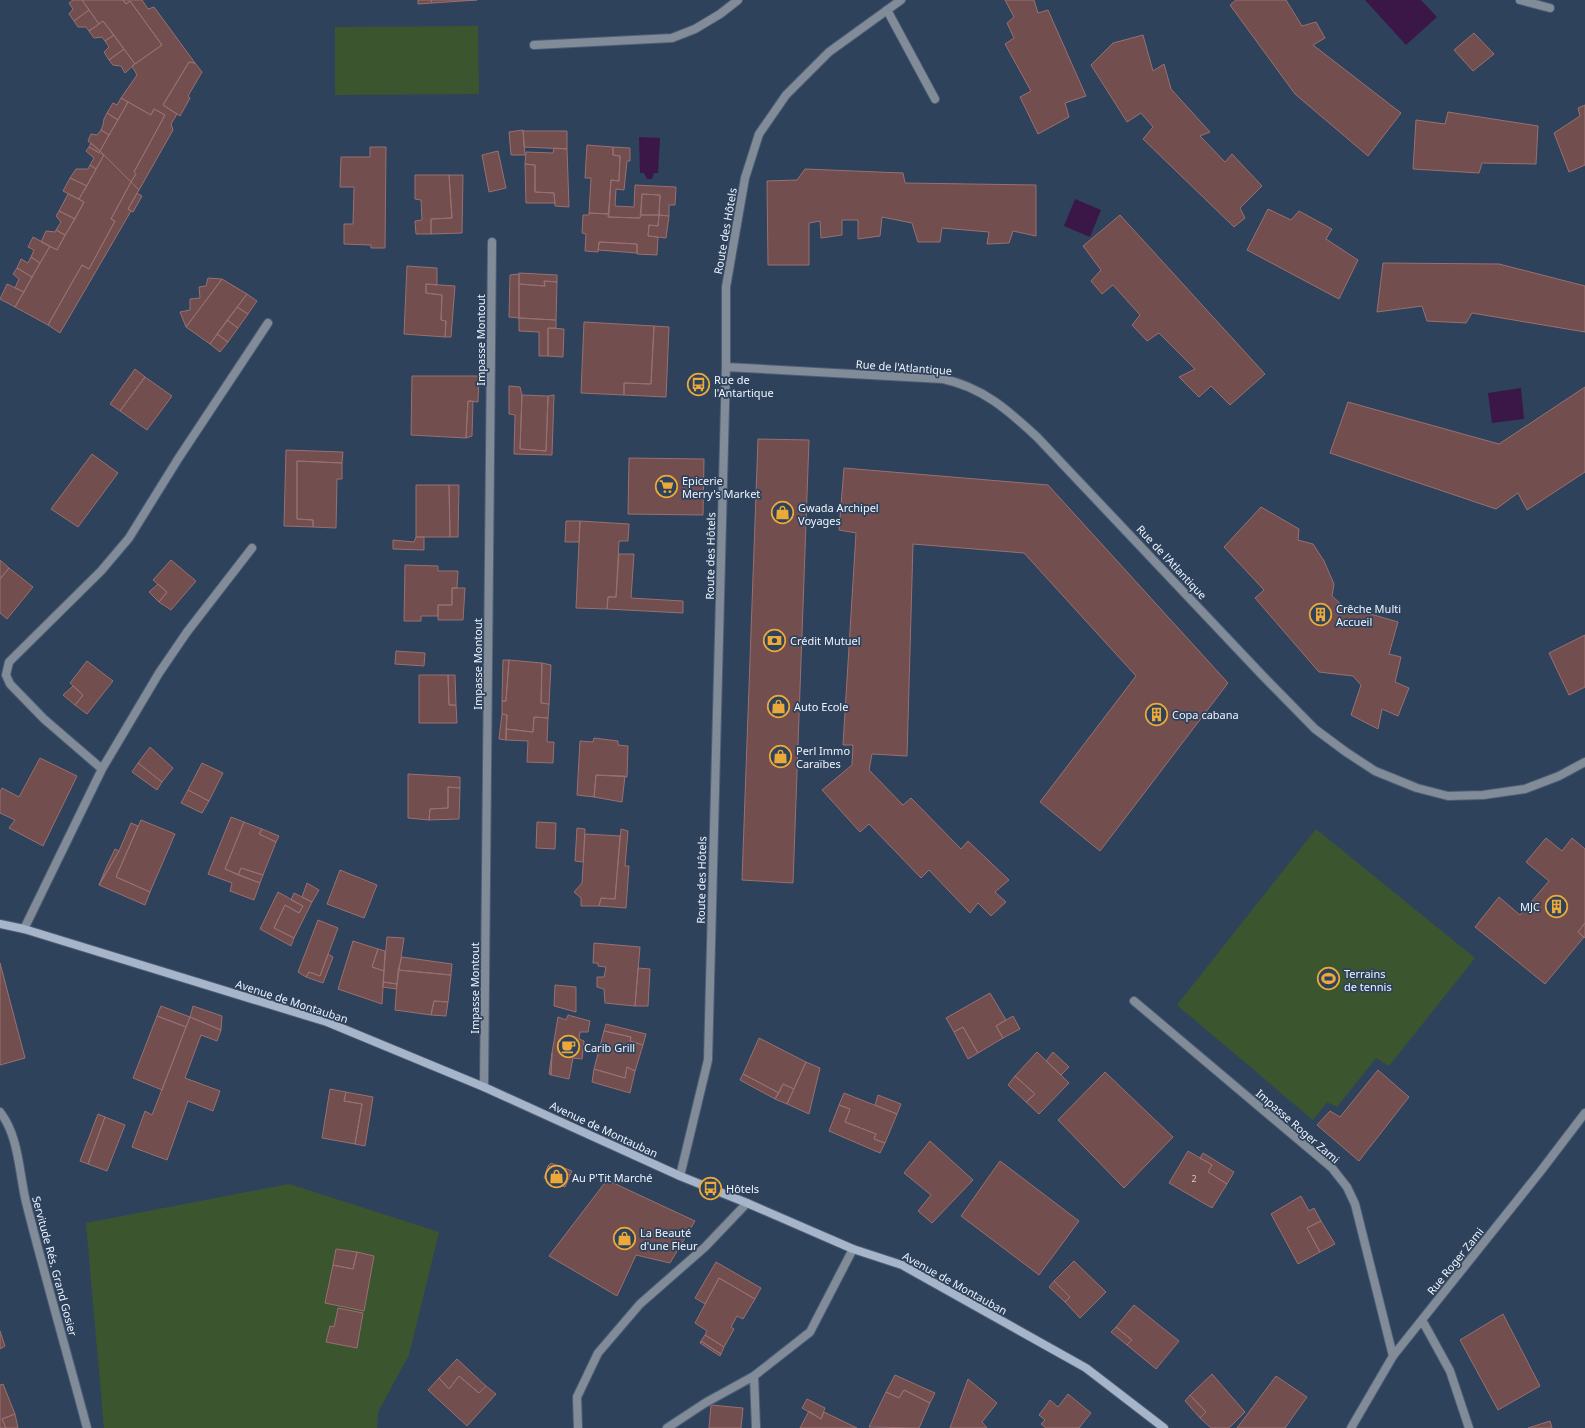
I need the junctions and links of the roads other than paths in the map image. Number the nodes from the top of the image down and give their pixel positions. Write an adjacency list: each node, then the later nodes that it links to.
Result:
1 (738, 0): 6 (street)
2 (902, 0): 5 (street, Route des Hôtels)
3 (1520, 0): 4 (street)
4 (1550, 8)
5 (887, 10): 7 (street); 10 (street, Route des Hôtels)
6 (534, 44)
7 (935, 100)
8 (492, 242): 17 (street, Impasse Montout)
9 (268, 323): 13 (street)
10 (726, 367): 12 (street, Rue de l'Atlantique); 20 (street, Route des Hôtels)
11 (252, 548): 13 (street)
12 (1585, 762)
13 (102, 769): 15 (street)
14 (0, 924): 15 (main road, Avenue de Montauban)
15 (24, 929): 17 (main road, Avenue de Montauban)
16 (1134, 1001): 24 (street, Impasse Roger Zami)
17 (484, 1086): 20 (main road, Avenue de Montauban)
18 (0, 1112): 26 (street, Servitude Rés. Grand Gosier)
19 (1585, 1113): 23 (street, Rue Roger Zami)
20 (680, 1176): 21 (main road, Avenue de Montauban)
21 (747, 1203): 22 (main road, Avenue de Montauban); 27 (street)
22 (853, 1249): 25 (street); 30 (main road, Avenue de Montauban)
23 (1422, 1320): 24 (street, Rue Roger Zami); 32 (street)
24 (1393, 1356): 31 (street, Rue Roger Zami)
25 (754, 1376): 28 (street); 29 (street)
26 (87, 1428)
27 (578, 1428)
28 (667, 1428)
29 (756, 1428)
30 (1164, 1428)
31 (1351, 1428)
32 (1469, 1428)

